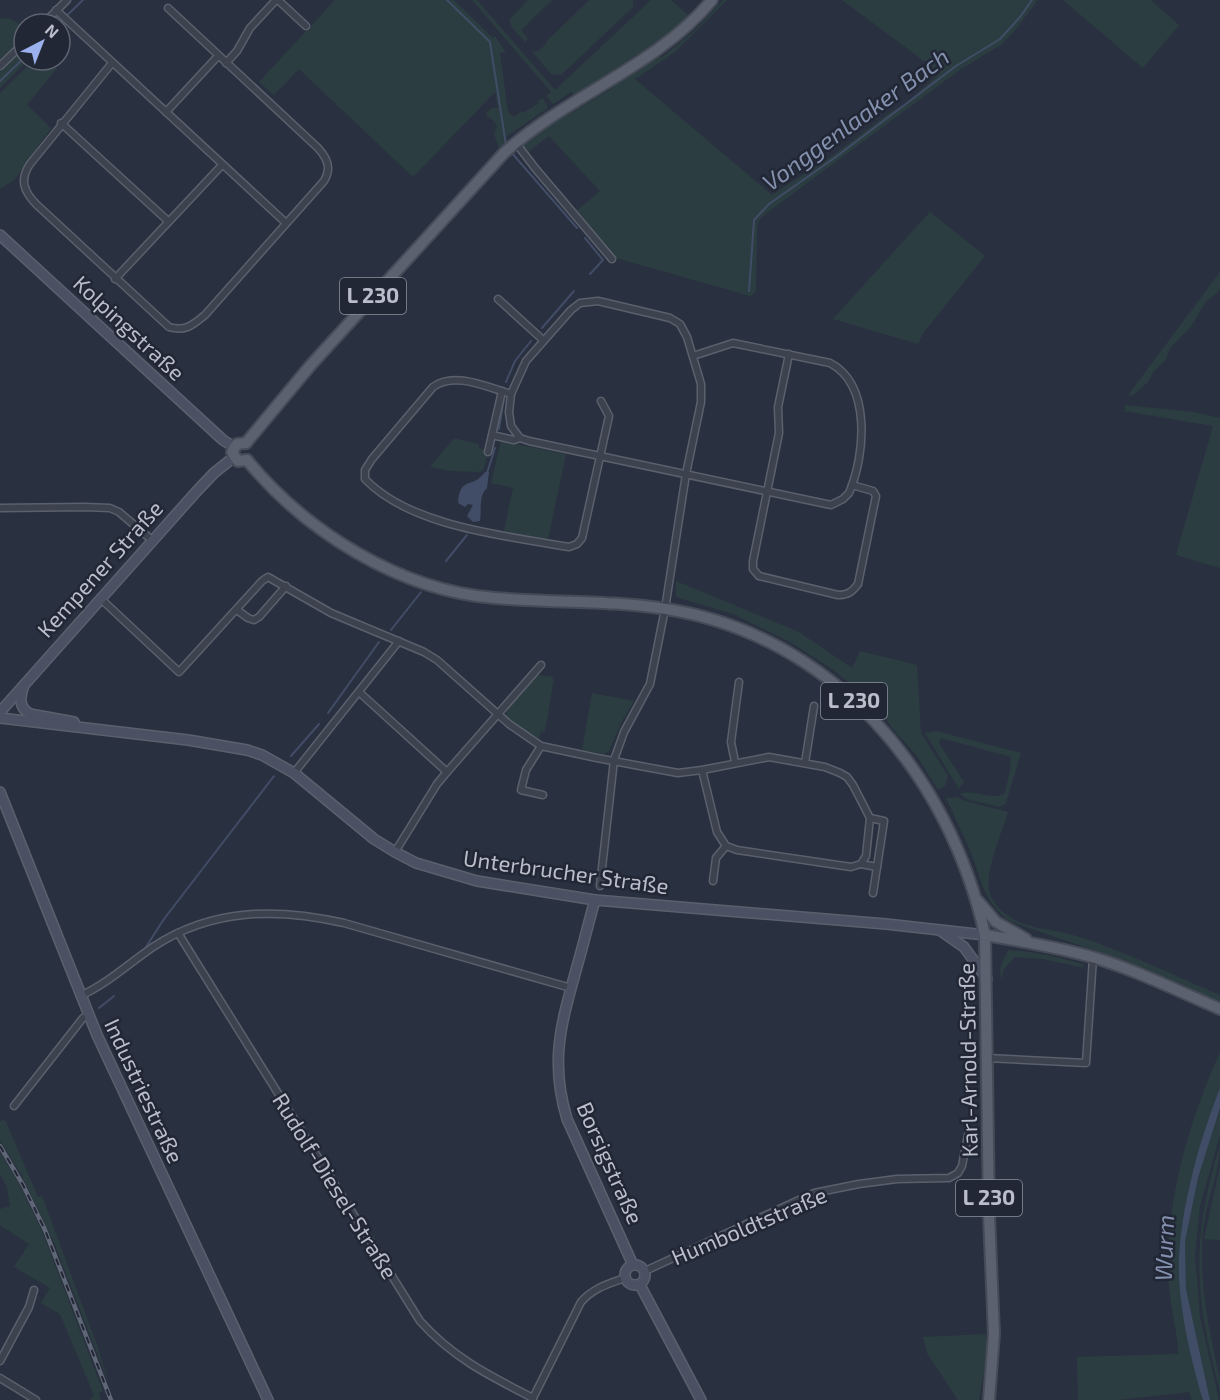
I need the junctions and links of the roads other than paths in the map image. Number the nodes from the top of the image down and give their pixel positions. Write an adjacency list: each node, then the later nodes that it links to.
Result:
1 (67, 0): 5 (street)
2 (277, 0): 6 (street); 10 (street)
3 (712, 0): 14 (main road, L 230)
4 (168, 8): 8 (street)
5 (56, 10): 9 (street)
6 (306, 26)
7 (12, 55): 11 (street)
8 (218, 56): 10 (street); 12 (street)
9 (112, 63): 12 (street); 13 (street)
10 (226, 63): 17 (street)
11 (0, 66)
12 (166, 112): 15 (street)
13 (61, 123): 16 (street); 20 (street)
14 (517, 141): 19 (street); 30 (main road, L 230)
15 (222, 165): 16 (street); 17 (street)
16 (168, 221): 20 (street)
17 (286, 223): 20 (street)
18 (0, 235): 31 (street, Kolpingstraße)
19 (612, 259)
20 (115, 279)
21 (498, 299): 22 (street)
22 (543, 340): 24 (street); 26 (street)
23 (789, 354): 24 (street); 36 (street); 37 (street)
24 (693, 356): 35 (street)
25 (502, 391): 26 (street); 28 (street); 33 (street)
26 (511, 394): 29 (street)
27 (602, 401): 33 (street)
28 (492, 435): 29 (street); 32 (street)
29 (520, 438): 33 (street)
30 (246, 443): 31 (main road); 34 (main road)
31 (234, 452): 34 (main road); 39 (street, Kempener Straße)
32 (488, 452)
33 (600, 457): 35 (street)
34 (247, 460): 42 (main road, L 230)
35 (686, 474): 37 (street); 42 (street)
36 (852, 485): 37 (street); 37 (street)
37 (766, 491)
38 (0, 508): 39 (street)
39 (153, 541): 41 (street, Kempener Straße)
40 (286, 586): 43 (street); 43 (street); 44 (street)
41 (100, 598): 43 (street); 47 (street, Kempener Straße)
42 (665, 609): 55 (street); 71 (main road, L 230)
43 (237, 610)
44 (399, 642): 48 (street); 51 (street)
45 (541, 665): 51 (street)
46 (740, 682): 56 (street)
47 (24, 683): 50 (street, Kempener Straße); 53 (street)
48 (359, 692): 59 (street); 60 (street)
49 (814, 706): 57 (street)
50 (0, 712)
51 (498, 714): 54 (street); 59 (street)
52 (0, 718): 53 (street, Unterbrucher Straße)
53 (94, 728): 60 (street, Unterbrucher Straße)
54 (541, 746): 55 (street); 62 (street)
55 (614, 760): 58 (street); 69 (street)
56 (735, 762): 57 (street); 58 (street)
57 (805, 763): 63 (street)
58 (702, 770): 64 (street)
59 (447, 772): 65 (street)
60 (294, 773): 65 (street, Unterbrucher Straße)
61 (0, 792): 80 (street, Industriestraße)
62 (543, 795)
63 (870, 818): 66 (street); 67 (street)
64 (726, 846): 66 (street); 68 (street)
65 (395, 852): 72 (street, Unterbrucher Straße)
66 (861, 864): 67 (street)
67 (877, 867): 70 (street)
68 (713, 881)
69 (600, 886)
70 (873, 893)
71 (974, 894): 75 (main road, L 230); 76 (main road)
72 (595, 900): 73 (street, Unterbrucher Straße); 79 (street, Borsigstraße)
73 (939, 930): 75 (street, Unterbrucher Straße); 78 (street)
74 (177, 933): 79 (street); 80 (street); 93 (street, Rudolf-Diesel-Straße)
75 (985, 935): 76 (main road); 78 (main road, Karl-Arnold-Straße / L 230)
76 (1035, 944): 77 (main road)
77 (1093, 958): 81 (main road); 83 (street)
78 (987, 979): 83 (main road, Karl-Arnold-Straße / L 230)
79 (570, 988): 86 (street, Borsigstraße)
80 (80, 996): 82 (street, Industriestraße)
81 (1220, 1009)
82 (88, 1015): 84 (street); 95 (street, Industriestraße)
83 (986, 1058): 97 (main road, Karl-Arnold-Straße / L 230)
84 (14, 1106)
85 (968, 1135): 87 (street, Humboldtstraße)
86 (633, 1265): 87 (street); 88 (street)
87 (645, 1271): 89 (street)
88 (625, 1278): 89 (street); 93 (street)
89 (640, 1285): 96 (street)
90 (34, 1290): 91 (street)
91 (0, 1361)
92 (0, 1378): 94 (street)
93 (532, 1399)
94 (36, 1400)
95 (268, 1400)
96 (701, 1400)
97 (989, 1400)

